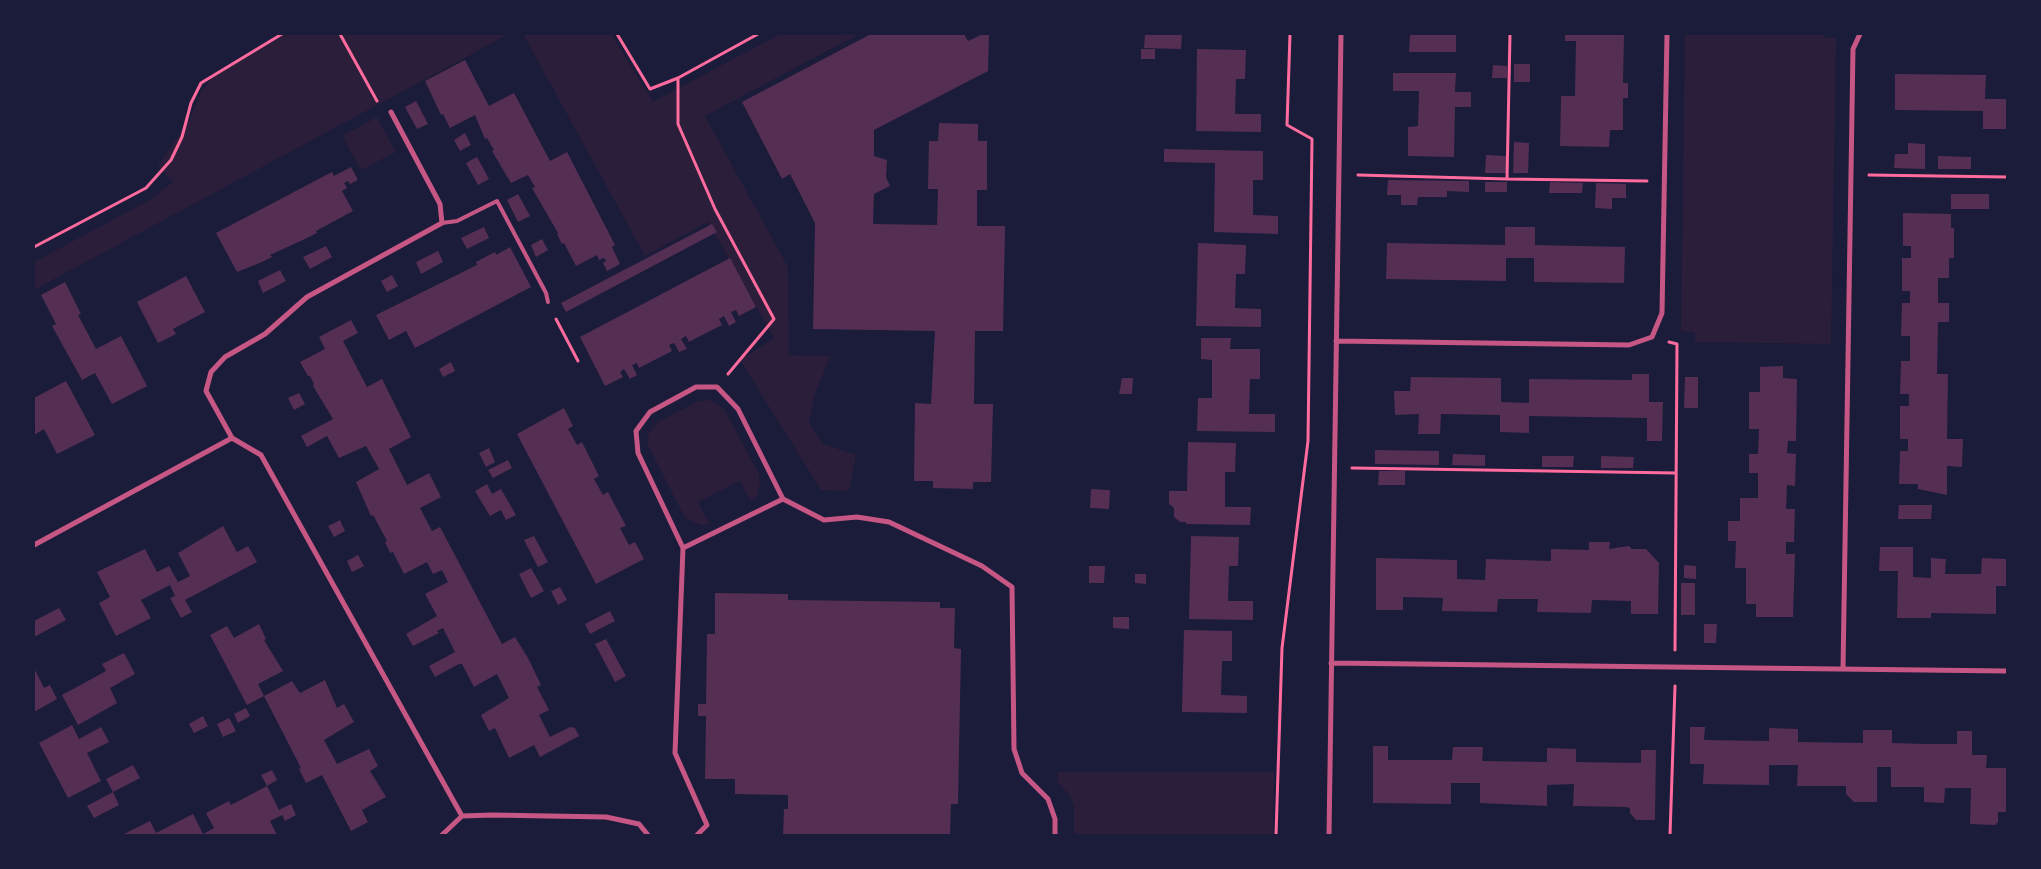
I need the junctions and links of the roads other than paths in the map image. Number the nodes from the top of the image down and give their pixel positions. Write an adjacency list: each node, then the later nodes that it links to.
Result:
1 (1341, 34): 7 (street)
2 (1667, 34): 7 (street)
3 (1860, 34): 13 (street)
4 (391, 112): 5 (street)
5 (442, 223): 6 (lane); 8 (street)
6 (548, 302)
7 (1336, 341): 12 (street)
8 (232, 438): 10 (street); 15 (street)
9 (783, 500): 11 (street); 11 (street); 19 (street)
10 (34, 545)
11 (683, 548): 18 (street)
12 (1331, 663): 13 (street); 20 (street)
13 (1843, 669): 14 (street)
14 (2007, 671)
15 (462, 816): 16 (street); 17 (street)
16 (442, 835)
17 (648, 835)
18 (696, 835)
19 (1055, 835)
20 (1329, 835)

